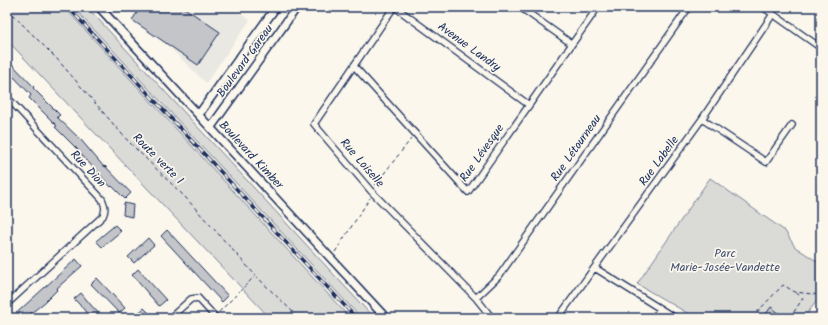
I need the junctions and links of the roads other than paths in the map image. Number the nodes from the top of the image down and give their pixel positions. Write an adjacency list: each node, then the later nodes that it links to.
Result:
1 (99, 7): 15 (street, Boulevard Kimber)
2 (276, 7): 15 (street, Boulevard Gareau)
3 (297, 7): 18 (street, Boulevard Gareau)
4 (394, 7): 12 (street, Rue Loiselle); 14 (street, Avenue Landry)
5 (520, 7): 10 (street)
6 (598, 7): 10 (street, Rue Lévesque)
7 (689, 7): 20 (street, Rue Létourneau)
8 (763, 7): 9 (street)
9 (773, 14): 11 (street); 16 (street, Rue Labelle)
10 (572, 44): 14 (street, Rue Lévesque)
11 (821, 48)
12 (354, 66): 14 (street, Rue Lévesque); 20 (street, Rue Loiselle)
13 (7, 97): 21 (street, Rue Dion)
14 (529, 105)
15 (199, 114): 18 (street, Boulevard Kimber)
16 (702, 119): 17 (street); 19 (street, Rue Labelle)
17 (792, 126)
18 (211, 127): 25 (street, Boulevard Kimber)
19 (595, 268): 22 (street); 27 (street, Rue Labelle)
20 (476, 298): 26 (street, Rue Loiselle)
21 (7, 304)
22 (660, 309): 28 (street); 29 (street)
23 (215, 317): 24 (street)
24 (170, 318)
25 (386, 318)
26 (492, 318)
27 (558, 318)
28 (654, 318)
29 (676, 318)

